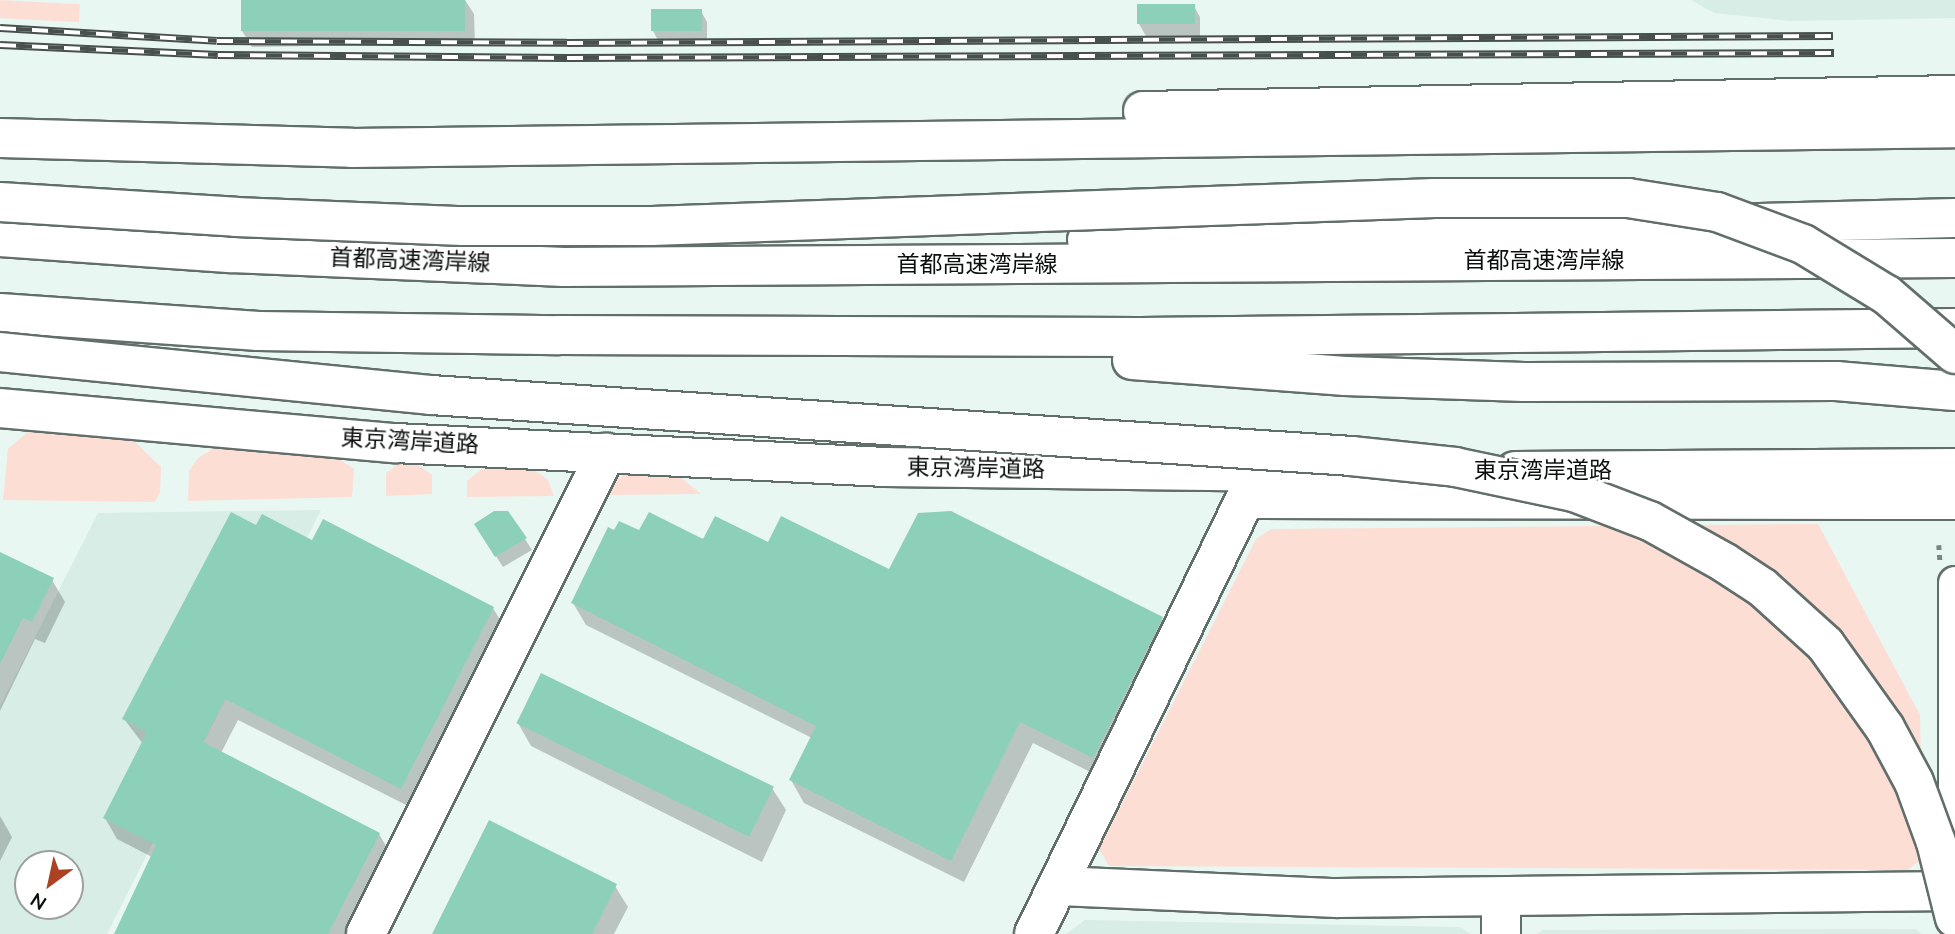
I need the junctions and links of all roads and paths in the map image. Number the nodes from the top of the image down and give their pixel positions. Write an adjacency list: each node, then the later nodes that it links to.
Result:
1 (1954, 106): 3 (main road); 3 (main road)
2 (0, 138): 3 (main road)
3 (930, 141)
4 (0, 202): 13 (main road, bridge)
5 (1955, 218): 8 (main road)
6 (0, 237): 8 (main road, 首都高速湾岸線)
7 (1955, 258): 8 (main road, 首都高速湾岸線)
8 (564, 267)
9 (0, 313): 11 (main road)
10 (1955, 328): 11 (main road)
11 (559, 335): 14 (main road)
12 (0, 352): 26 (main road, bridge)
13 (1955, 354)
14 (1955, 391)
15 (0, 408): 16 (main road, 東京湾岸道路)
16 (606, 453): 17 (main road, 東京湾岸道路); 27 (main road)
17 (885, 467): 18 (main road, 東京湾岸道路); 19 (main road)
18 (1955, 468)
19 (1245, 499): 20 (main road); 22 (main road)
20 (1955, 500)
21 (1955, 583): 23 (street)
22 (1059, 886): 25 (main road); 28 (main road)
23 (1955, 891): 24 (street); 25 (main road)
24 (1955, 897)
25 (1501, 916)
26 (1955, 918)
27 (366, 934)
28 (1034, 934)

